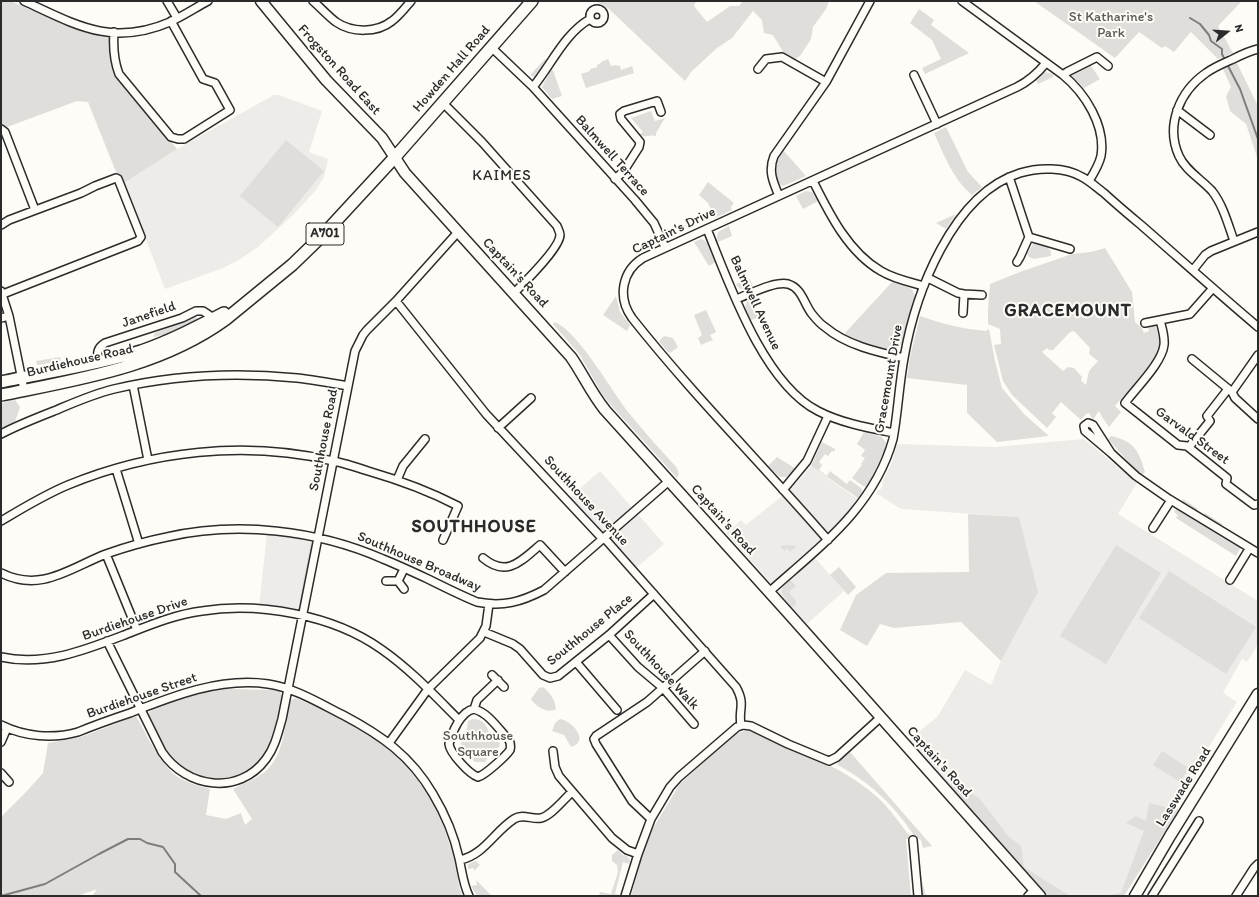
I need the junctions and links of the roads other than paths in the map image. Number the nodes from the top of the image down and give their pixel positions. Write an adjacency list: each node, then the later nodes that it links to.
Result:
1 (24, 1): 12 (street)
2 (167, 1): 11 (street)
3 (208, 1): 11 (street)
4 (261, 1): 28 (main road, Frogston Road East)
5 (314, 1): 6 (street)
6 (411, 1)
7 (532, 1): 13 (main road, Howden Hall Road / A701)
8 (870, 1): 20 (street)
9 (962, 1): 15 (street)
10 (590, 19): 21 (street)
11 (174, 20): 12 (street); 12 (street)
12 (114, 32)
13 (491, 47): 21 (street, Balmwell Terrace); 22 (main road, Howden Hall Road / A701)
14 (1258, 49): 23 (street)
15 (1046, 63): 19 (street); 25 (street, Captain's Drive)
16 (1108, 66): 19 (street)
17 (758, 69): 20 (street)
18 (914, 75): 25 (street)
19 (1063, 75): 32 (street)
20 (826, 82): 33 (street)
21 (533, 87): 30 (street, Balmwell Terrace)
22 (442, 102): 28 (main road, Howden Hall Road / A701); 49 (street)
23 (1177, 110): 27 (street); 40 (street)
24 (661, 112): 30 (street)
25 (938, 124): 31 (street, Captain's Drive)
26 (1, 130): 34 (street)
27 (1210, 135)
28 (395, 157): 37 (main road, Captain's Road); 59 (main road, Burdiehouse Road / A701)
29 (1009, 177): 32 (street, Gracemount Drive); 39 (street); 45 (street, Gracemount Drive)
30 (616, 179): 41 (street, Balmwell Terrace)
31 (813, 181): 33 (street, Captain's Drive); 46 (street)
32 (1089, 181): 44 (street, Gracemount Drive)
33 (779, 196): 36 (street, Captain's Drive)
34 (35, 210): 35 (street); 48 (street)
35 (1, 225)
36 (707, 228): 41 (street, Captain's Drive); 52 (street, Balmwell Avenue)
37 (458, 232): 49 (main road, Captain's Road); 53 (street, Southhouse Road)
38 (1258, 232): 40 (street)
39 (1029, 237): 42 (street); 43 (street)
40 (1234, 241): 44 (street)
41 (665, 247): 86 (street, Captain's Drive)
42 (1070, 249)
43 (1017, 262)
44 (1192, 270): 47 (street, Gracemount Drive)
45 (928, 278): 46 (street, Gracemount Drive); 50 (street)
46 (924, 286): 62 (street, Gracemount Drive)
47 (1213, 288): 57 (street); 60 (street, Gracemount Drive)
48 (2, 293): 55 (street)
49 (513, 294): 85 (main road, Captain's Road)
50 (964, 294): 51 (street); 54 (street)
51 (982, 295)
52 (736, 299): 62 (street); 73 (street, Balmwell Avenue)
53 (396, 300): 68 (street, Southhouse Road); 75 (street, Southhouse Avenue)
54 (963, 312)
55 (9, 316): 56 (street); 65 (street)
56 (1, 318)
57 (1160, 320): 58 (street); 79 (street, Garvald Street)
58 (1145, 323)
59 (213, 324): 64 (main road, Burdiehouse Road / A701); 64 (street, Janefield); 69 (main road, Burdiehouse Road / A701)
60 (1258, 327)
61 (1258, 355): 70 (street)
62 (904, 358): 76 (street, Gracemount Drive)
63 (1192, 359): 70 (street)
64 (98, 362): 65 (main road, Burdiehouse Road / A701)
65 (21, 377): 66 (main road, Burdiehouse Road / A701); 69 (street)
66 (1, 382)
67 (133, 385): 68 (street); 77 (street); 81 (street)
68 (348, 386): 82 (street, Southhouse Road)
69 (24, 390): 71 (main road, Burdiehouse Road / A701)
70 (1230, 391): 74 (street); 79 (street)
71 (1, 394)
72 (531, 398): 75 (street)
73 (828, 416): 76 (street, Balmwell Avenue); 86 (street)
74 (1258, 419)
75 (498, 428): 92 (street, Southhouse Avenue)
76 (894, 433): 94 (street, Gracemount Drive)
77 (1, 434)
78 (425, 438): 84 (street)
79 (1189, 447): 88 (street, Garvald Street)
80 (1111, 453): 87 (street)
81 (148, 460): 82 (street); 83 (street)
82 (333, 461): 84 (street); 91 (street, Southhouse Road)
83 (116, 469): 89 (street); 95 (street)
84 (397, 480): 93 (street)
85 (669, 481): 92 (street, Southhouse Broadway); 107 (main road, Captain's Road)
86 (784, 490): 94 (street, Captain's Drive)
87 (1171, 500): 90 (street); 96 (street)
88 (1258, 504)
89 (1, 521)
90 (1153, 528)
91 (318, 537): 95 (street, Southhouse Broadway); 100 (street, Southhouse Broadway); 110 (street, Southhouse Road)
92 (603, 538): 101 (street, Southhouse Broadway); 108 (street, Southhouse Avenue)
93 (443, 540)
94 (828, 540): 107 (street, Gracemount Drive)
95 (139, 544): 98 (street, Southhouse Broadway)
96 (1250, 549): 97 (street); 103 (street)
97 (1258, 553)
98 (106, 554): 102 (street, Southhouse Broadway); 111 (street)
99 (484, 558): 101 (street, Southhouse Broadway)
100 (404, 569): 105 (street); 109 (street, Southhouse Broadway)
101 (565, 572): 109 (street, Southhouse Broadway)
102 (1, 573)
103 (1230, 580)
104 (386, 581): 105 (street)
105 (398, 581): 106 (street)
106 (404, 588)
107 (769, 592): 126 (main road, Captain's Road)
108 (654, 594): 113 (street, Southhouse Place); 115 (street, Southhouse Avenue)
109 (489, 604): 112 (street)
110 (303, 615): 111 (street, Burdiehouse Drive); 120 (street, Southhouse Road); 121 (street, Burdiehouse Drive)
111 (137, 630): 114 (street, Burdiehouse Drive)
112 (484, 632): 117 (street, Southhouse Place); 121 (street)
113 (609, 635): 117 (street, Southhouse Place); 119 (street, Southhouse Walk)
114 (106, 642): 116 (street, Burdiehouse Drive); 123 (street, Southhouse Road)
115 (705, 651): 119 (street); 129 (street, Southhouse Avenue)
116 (1, 657)
117 (576, 662): 125 (street)
118 (504, 687): 124 (street)
119 (663, 688): 128 (street, Southhouse Walk); 137 (street)
120 (287, 689): 123 (street, Burdiehouse Street); 123 (street, Southhouse Road); 132 (street, Burdiehouse Street)
121 (428, 689): 127 (street); 132 (street)
122 (1258, 694): 147 (main road, Lasswade Road)
123 (141, 709): 130 (street, Burdiehouse Street)
124 (474, 710): 127 (street); 127 (street)
125 (616, 710)
126 (881, 717): 129 (street); 143 (main road, Captain's Road)
127 (460, 720)
128 (694, 724)
129 (741, 725): 137 (street)
130 (4, 727): 131 (street, Burdiehouse Street)
131 (1, 742)
132 (389, 743): 141 (street, Burdiehouse Street)
133 (553, 751): 136 (street)
134 (1, 773): 135 (street)
135 (8, 782)
136 (572, 792): 140 (street); 141 (street)
137 (651, 819): 140 (street)
138 (1199, 821): 148 (street)
139 (915, 843): 146 (street)
140 (638, 854): 145 (street)
141 (460, 860): 144 (street, Burdiehouse Street)
142 (1258, 864): 149 (street)
143 (1034, 894)
144 (469, 896)
145 (625, 896)
146 (918, 896)
147 (1135, 896)
148 (1152, 896)
149 (1236, 896)

